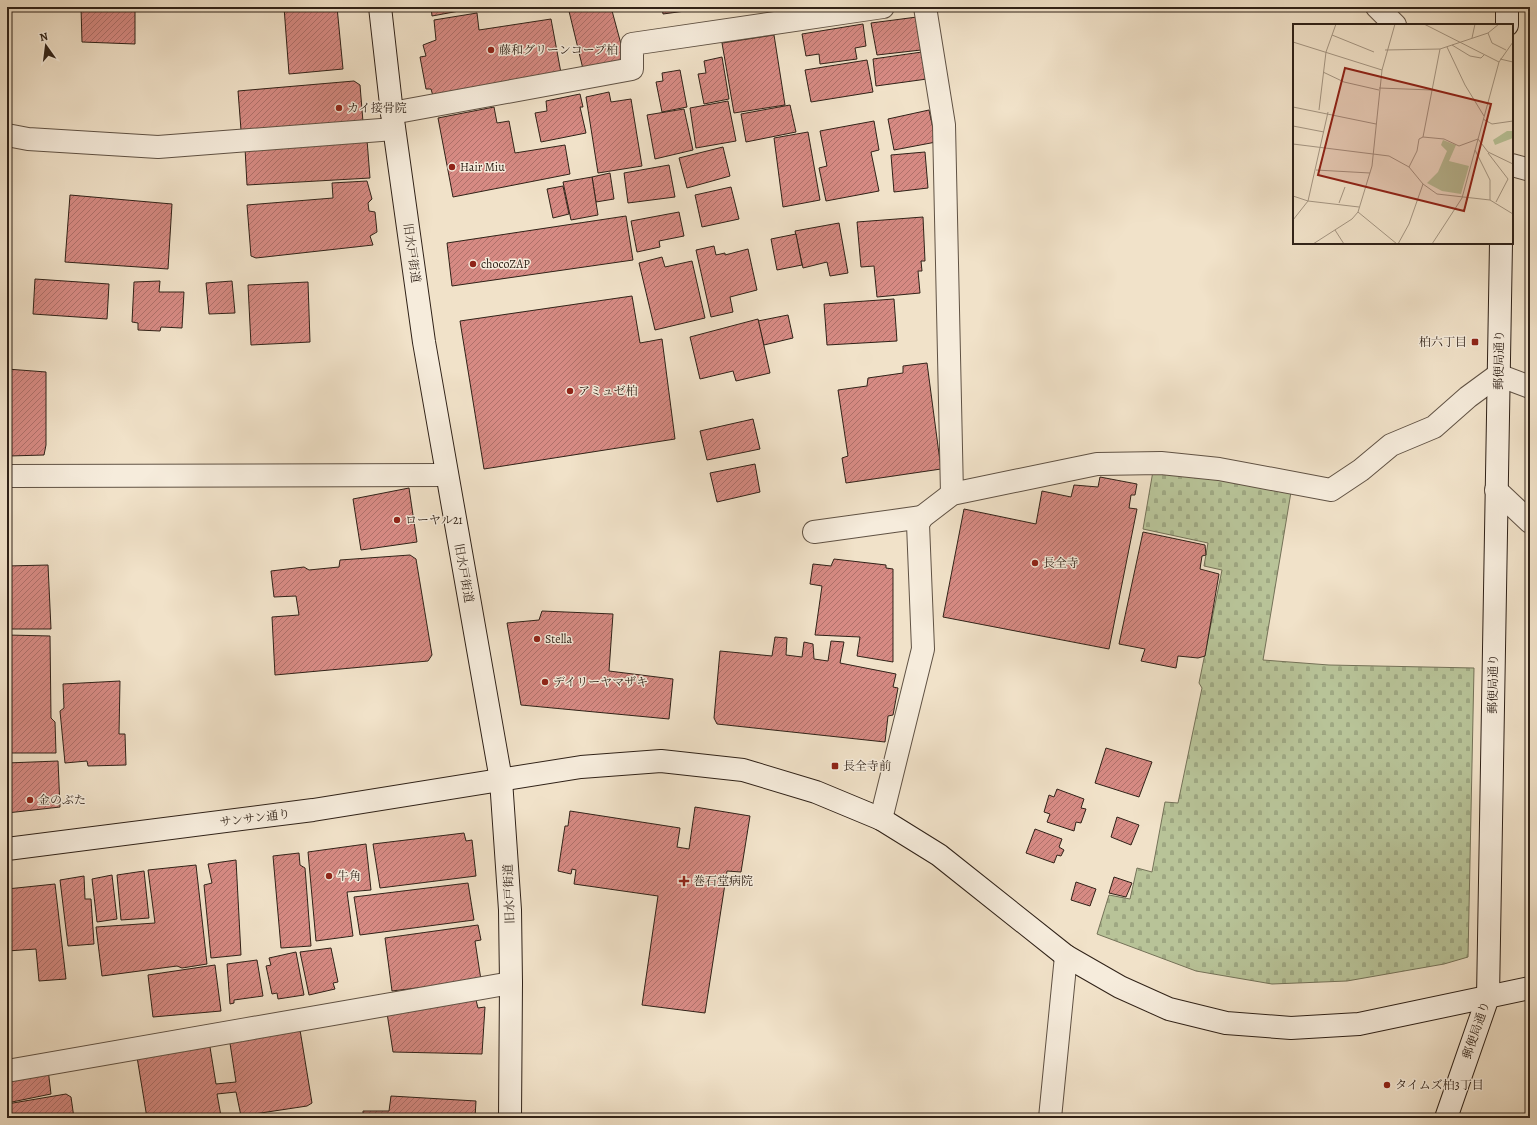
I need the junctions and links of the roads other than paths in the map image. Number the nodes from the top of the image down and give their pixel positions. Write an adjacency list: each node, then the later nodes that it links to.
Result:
1 (380, 7): 8 (street, 旧水戸街道)
2 (883, 7): 8 (street)
3 (925, 7): 18 (street)
4 (1377, 7): 6 (street)
5 (1507, 7): 7 (street)
6 (1394, 24)
7 (1507, 24)
8 (393, 121): 9 (street); 15 (street, 旧水戸街道)
9 (7, 135)
10 (1513, 165): 11 (street)
11 (1530, 170)
12 (1501, 244): 13 (street, 郵便局通り)
13 (1498, 375): 14 (street); 17 (street, 郵便局通り); 18 (street)
14 (1530, 387)
15 (446, 475): 16 (street); 22 (street, 旧水戸街道)
16 (7, 476)
17 (1496, 490): 20 (street); 28 (street, 郵便局通り)
18 (952, 494): 19 (street)
19 (922, 517): 21 (street); 23 (street)
20 (1530, 522)
21 (814, 532)
22 (501, 780): 23 (street, サンサン通り); 24 (street, サンサン通り); 26 (street, 旧水戸街道)
23 (881, 819): 25 (street, サンサン通り)
24 (7, 849)
25 (1066, 956): 28 (street, サンサン通り); 31 (street)
26 (511, 983): 29 (street); 30 (street, 旧水戸街道)
27 (1530, 988): 28 (street, サンサン通り)
28 (1488, 996): 32 (street, 郵便局通り)
29 (7, 1072)
30 (510, 1118)
31 (1050, 1118)
32 (1446, 1118)

